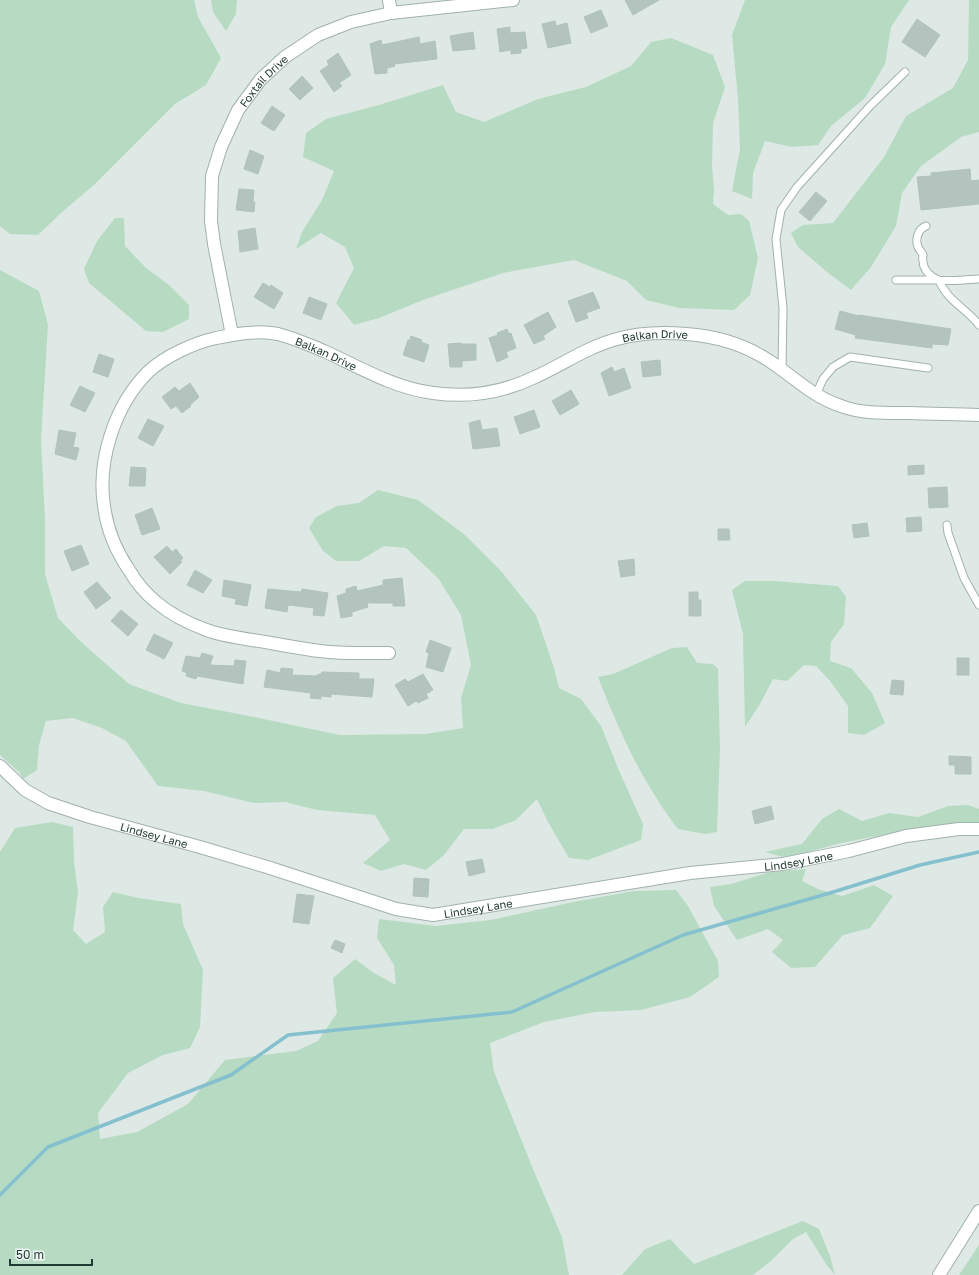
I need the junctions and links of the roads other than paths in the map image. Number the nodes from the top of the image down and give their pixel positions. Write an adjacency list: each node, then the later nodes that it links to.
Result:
1 (389, 0): 3 (street)
2 (513, 0): 3 (street, Foxtail Drive)
3 (391, 14): 10 (street, Foxtail Drive)
4 (905, 72): 12 (lane)
5 (926, 226): 8 (lane)
6 (979, 279): 8 (lane)
7 (896, 280): 8 (lane)
8 (939, 280): 9 (lane)
9 (979, 325)
10 (232, 335): 12 (street, Balkan Drive); 17 (street, Balkan Drive)
11 (928, 368): 13 (lane)
12 (782, 370): 13 (street, Balkan Drive)
13 (816, 395): 14 (street, Balkan Drive)
14 (979, 415)
15 (947, 525): 16 (lane)
16 (979, 605)
17 (390, 653)
18 (0, 766): 19 (street, Lindsey Lane)
19 (979, 829)
20 (979, 1211): 21 (street)
21 (939, 1275)

